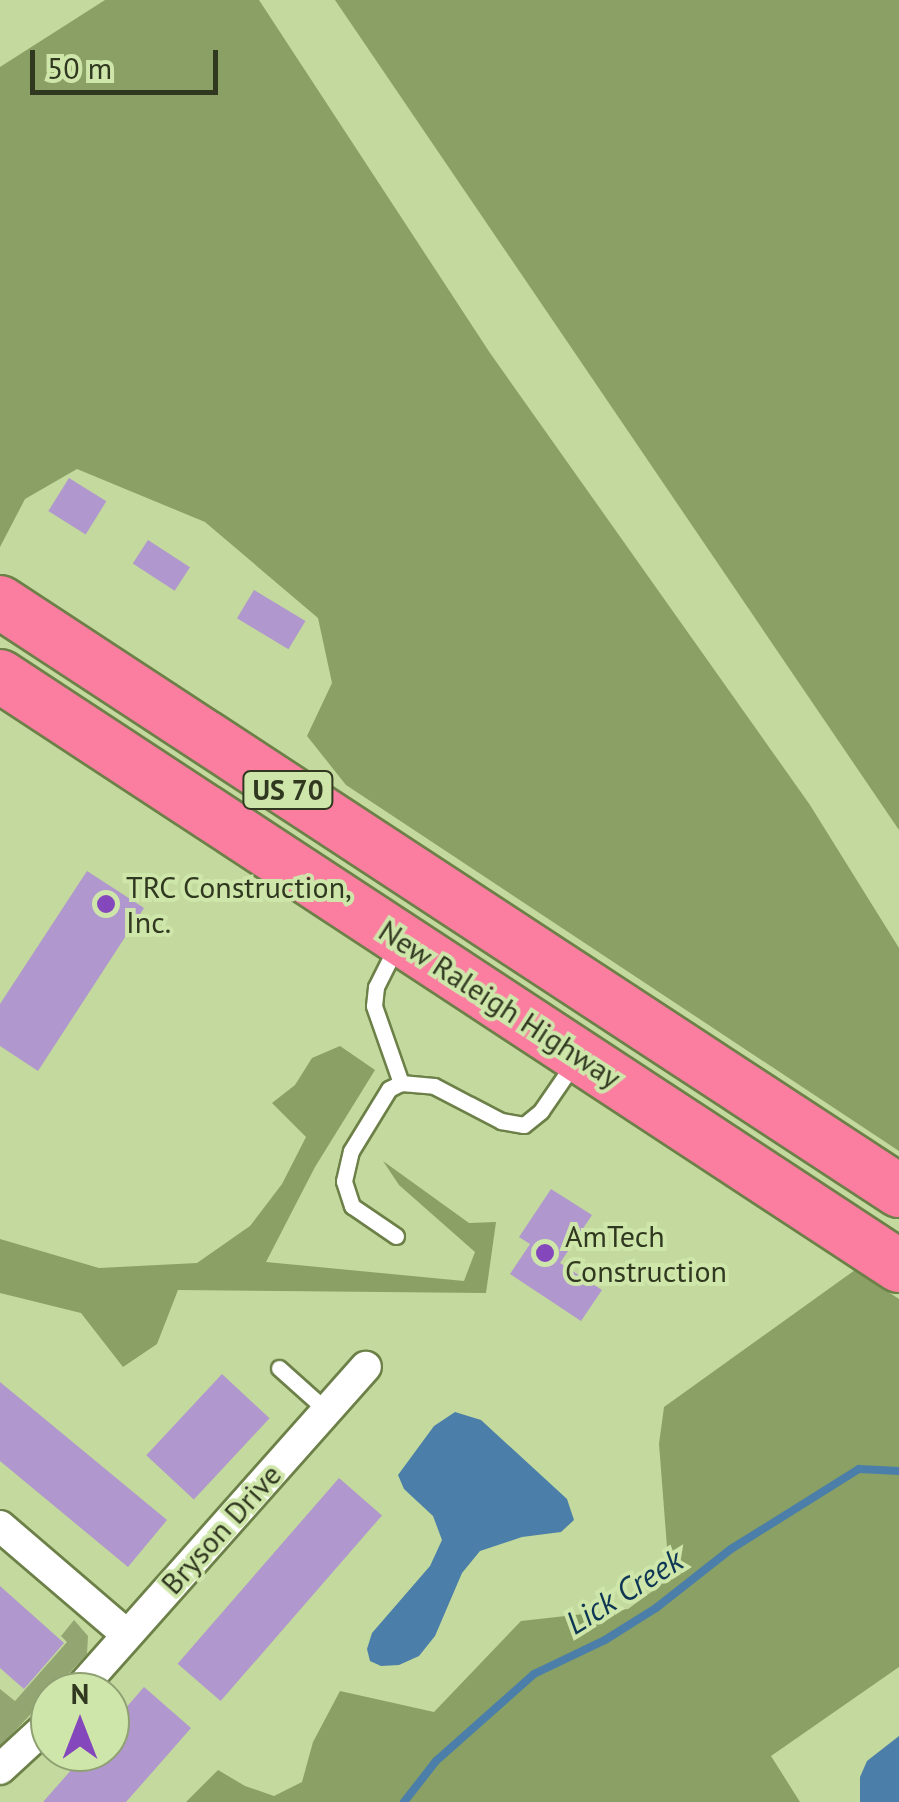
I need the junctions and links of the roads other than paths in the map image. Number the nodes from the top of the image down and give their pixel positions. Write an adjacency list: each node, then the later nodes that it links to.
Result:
1 (7, 623): 6 (highway, New Raleigh Highway / US 70)
2 (0, 676): 3 (highway, New Raleigh Highway / US 70)
3 (400, 938): 4 (highway, New Raleigh Highway / US 70); 5 (lane)
4 (579, 1055): 5 (lane); 8 (highway, New Raleigh Highway / US 70)
5 (400, 1083): 7 (lane)
6 (899, 1191)
7 (396, 1236)
8 (899, 1266)
9 (366, 1366): 11 (street, Bryson Drive)
10 (279, 1368): 11 (lane)
11 (326, 1410): 13 (street, Bryson Drive)
12 (0, 1526): 13 (street)
13 (128, 1635): 14 (street, Bryson Drive)
14 (96, 1672)
15 (30, 1741): 16 (street)
16 (0, 1769)

